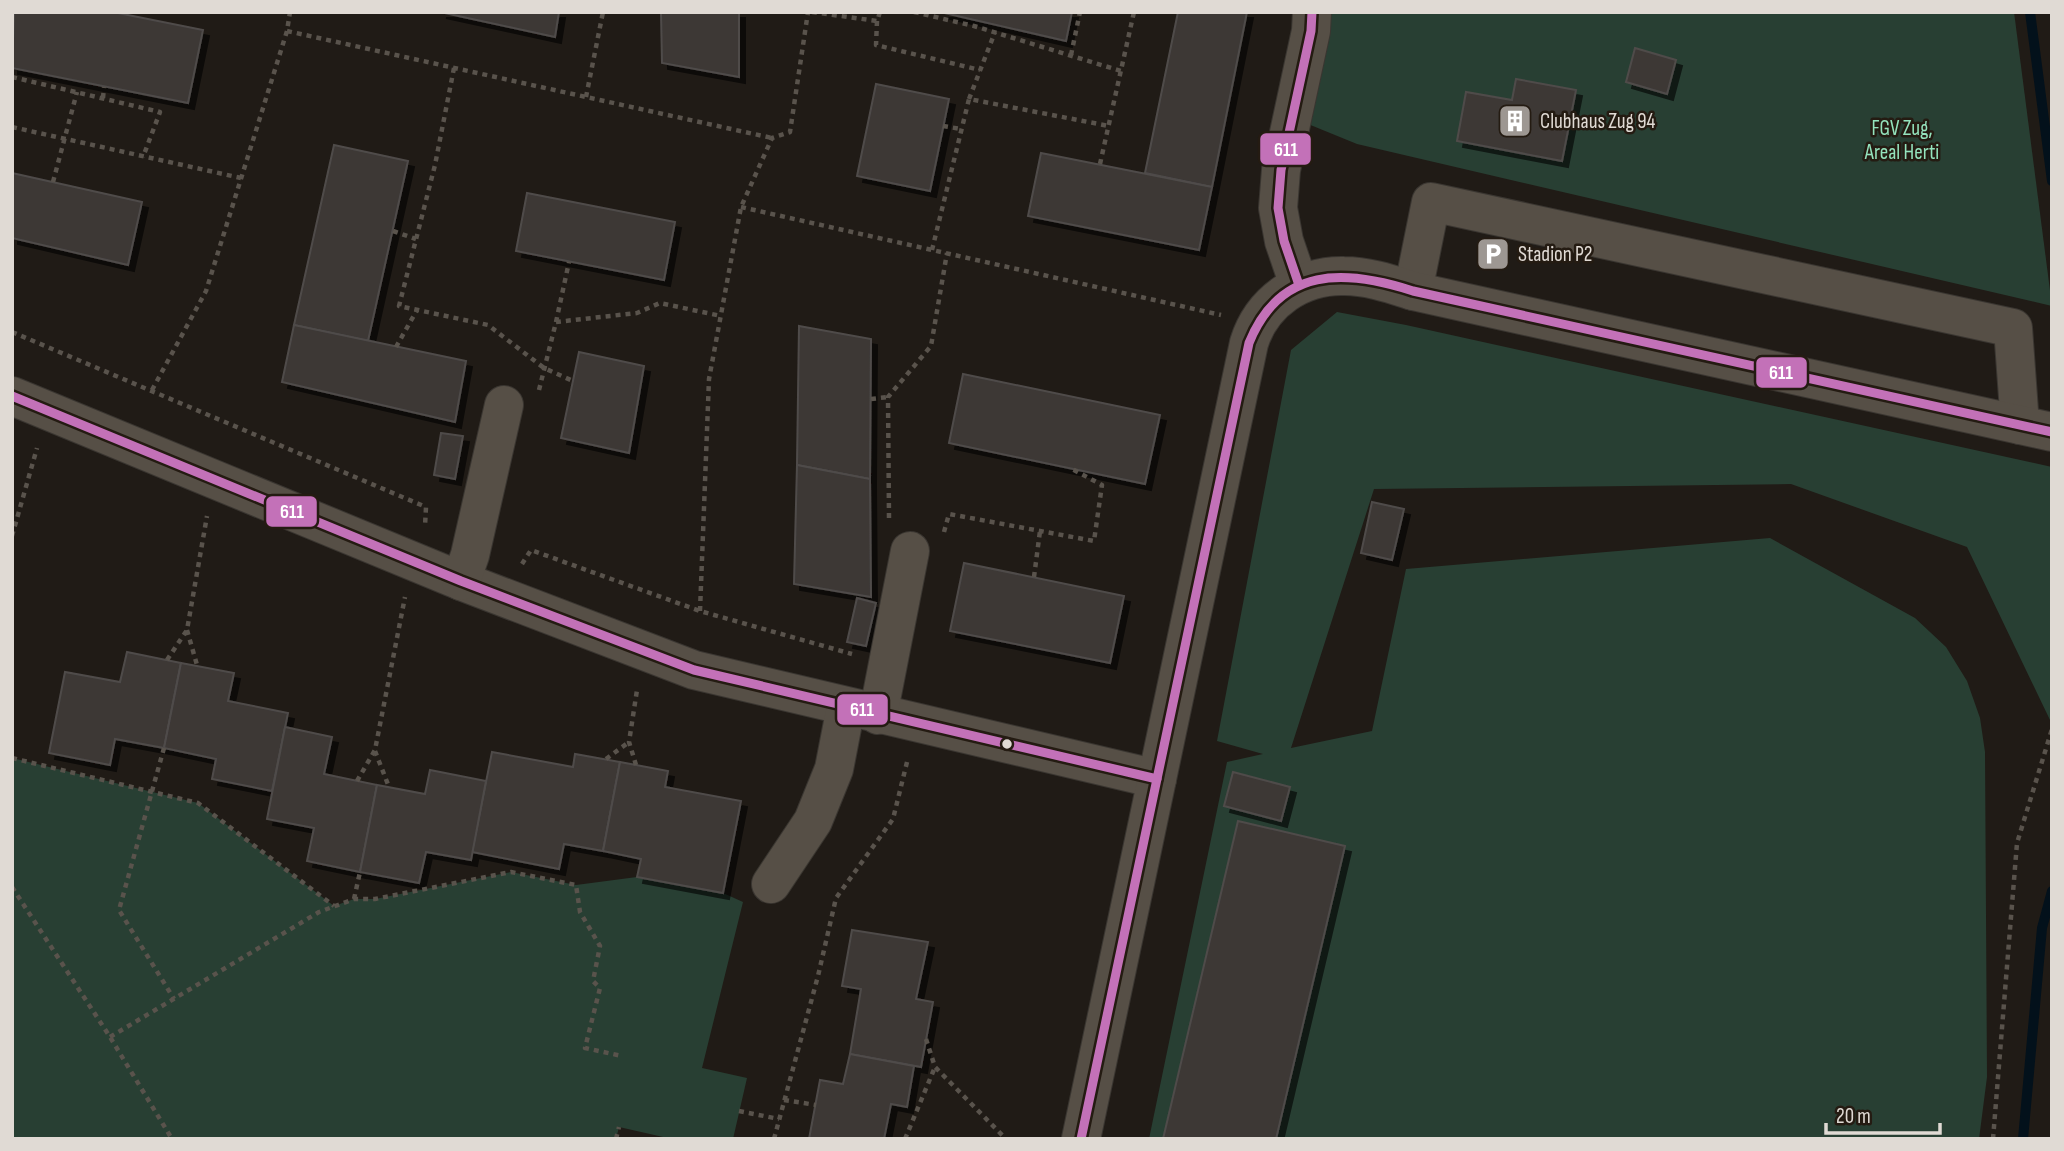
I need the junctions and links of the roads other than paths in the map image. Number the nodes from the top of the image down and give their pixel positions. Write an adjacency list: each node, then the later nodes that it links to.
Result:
1 (1312, 12): 2 (street)
2 (1299, 285): 3 (street); 10 (street)
3 (1413, 291): 6 (street); 6 (street)
4 (12, 396): 8 (street)
5 (504, 405): 8 (street)
6 (2036, 428)
7 (914, 538): 9 (street)
8 (461, 581): 9 (street)
9 (862, 711): 10 (street); 11 (street)
10 (1157, 779): 12 (street)
11 (771, 884)
12 (1081, 1139)

